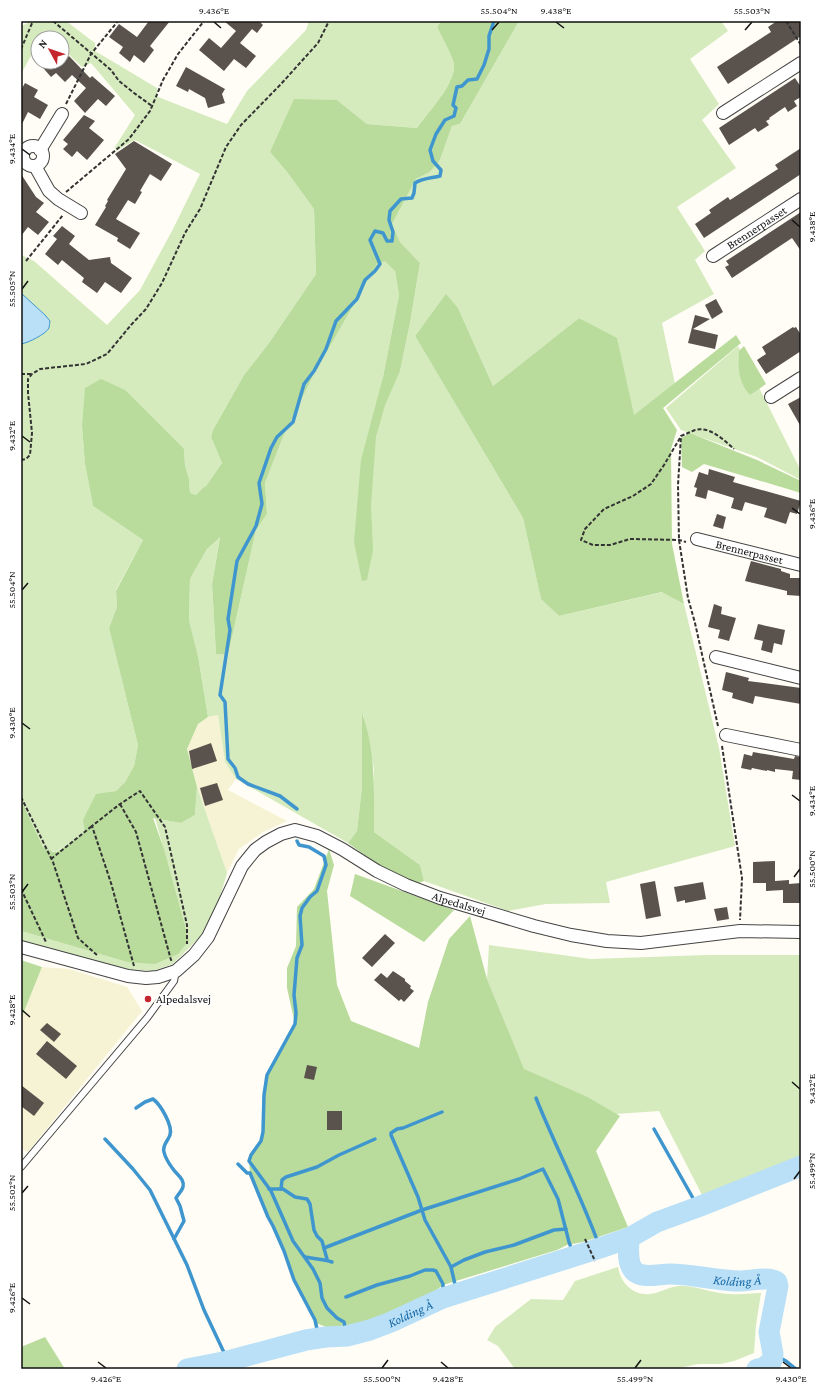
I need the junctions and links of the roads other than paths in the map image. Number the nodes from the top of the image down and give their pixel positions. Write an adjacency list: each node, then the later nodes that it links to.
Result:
1 (801, 63): 2 (street)
2 (722, 113)
3 (62, 114): 4 (street)
4 (40, 150): 5 (street); 6 (street)
5 (23, 153): 6 (street)
6 (35, 166): 8 (street)
7 (801, 199): 9 (street, Brennerpasset)
8 (81, 213)
9 (713, 256)
10 (801, 378): 11 (street)
11 (771, 397)
12 (697, 539): 13 (street, Brennerpasset)
13 (801, 565)
14 (716, 658): 15 (street)
15 (801, 678)
16 (722, 734): 17 (street)
17 (801, 750)
18 (801, 932): 20 (street, Alpedalsvej)
19 (21, 947): 20 (street, Alpedalsvej)
20 (176, 971): 21 (lane, Alpedalsvej)
21 (21, 1168)

